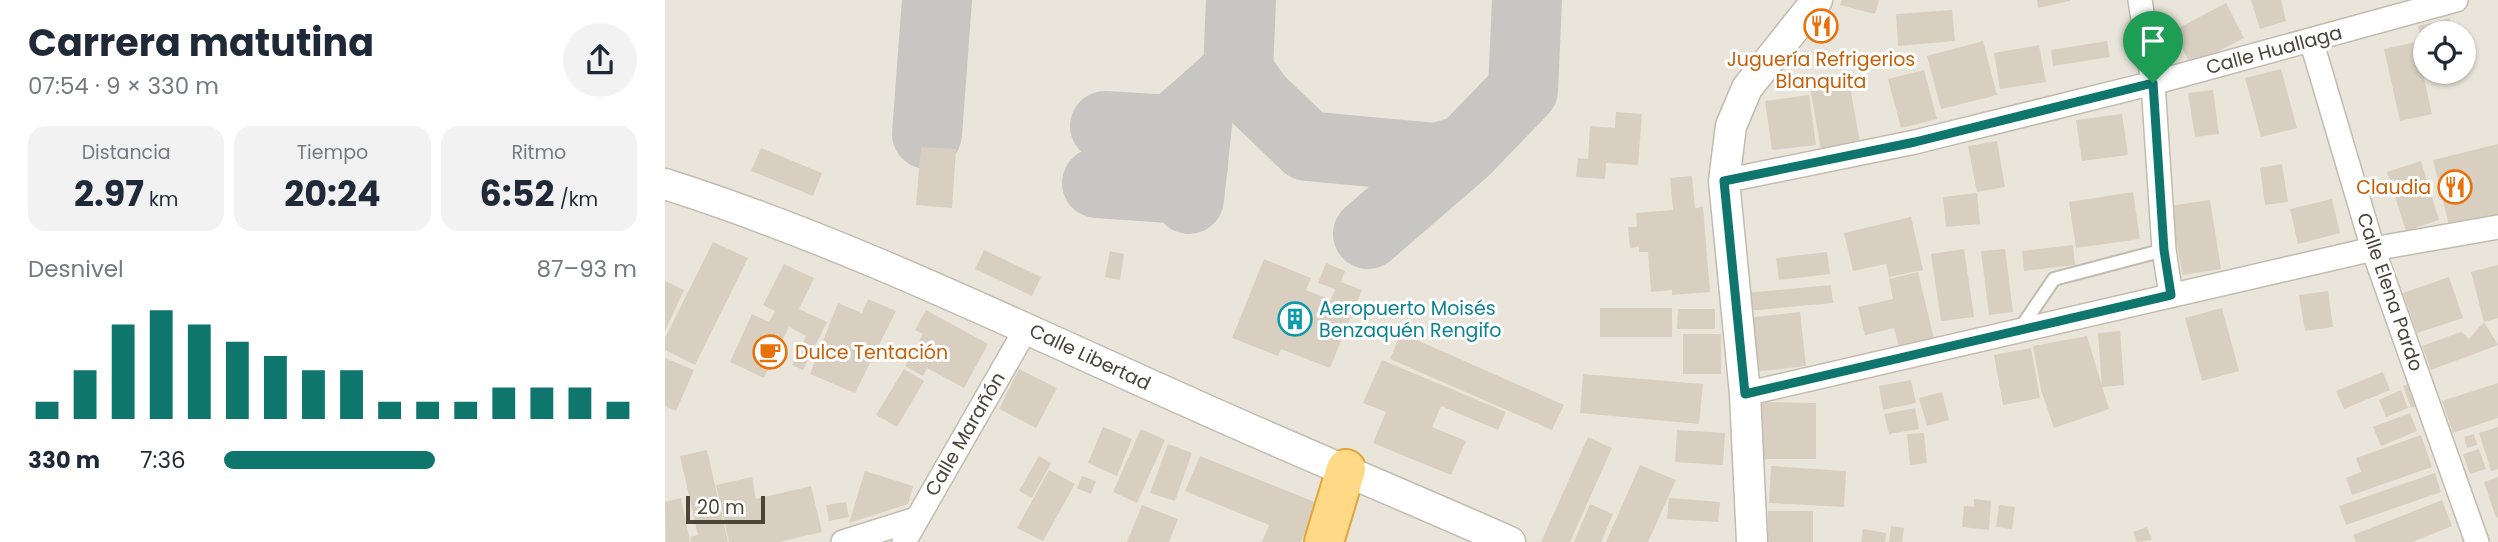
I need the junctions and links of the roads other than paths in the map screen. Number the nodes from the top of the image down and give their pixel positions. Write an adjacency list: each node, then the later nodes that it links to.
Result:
1 (1817, 0): 6 (street)
2 (2140, 0): 5 (street)
3 (2456, 0): 4 (street, Calle Huallaga)
4 (2311, 40): 5 (street, Calle Huallaga); 9 (street, Calle Elena Pardo)
5 (2153, 83): 6 (street, Calle Huallaga); 10 (street)
6 (1724, 181): 14 (street)
7 (665, 184): 12 (street, Calle Libertad)
8 (2498, 227): 9 (street)
9 (2373, 249): 11 (street); 22 (street, Calle Elena Pardo)
10 (2164, 250): 11 (street); 13 (lane)
11 (2171, 295): 13 (street)
12 (1027, 327): 15 (street, Calle Libertad); 16 (street, Calle Marañón)
13 (2020, 329): 14 (street)
14 (1745, 394): 21 (street)
15 (1346, 469): 19 (highway); 20 (street, Calle Libertad)
16 (916, 519): 17 (street); 18 (street, Calle Marañón)
17 (843, 542)
18 (904, 542)
19 (1324, 542)
20 (1510, 542)
21 (1752, 542)
22 (2477, 542)

